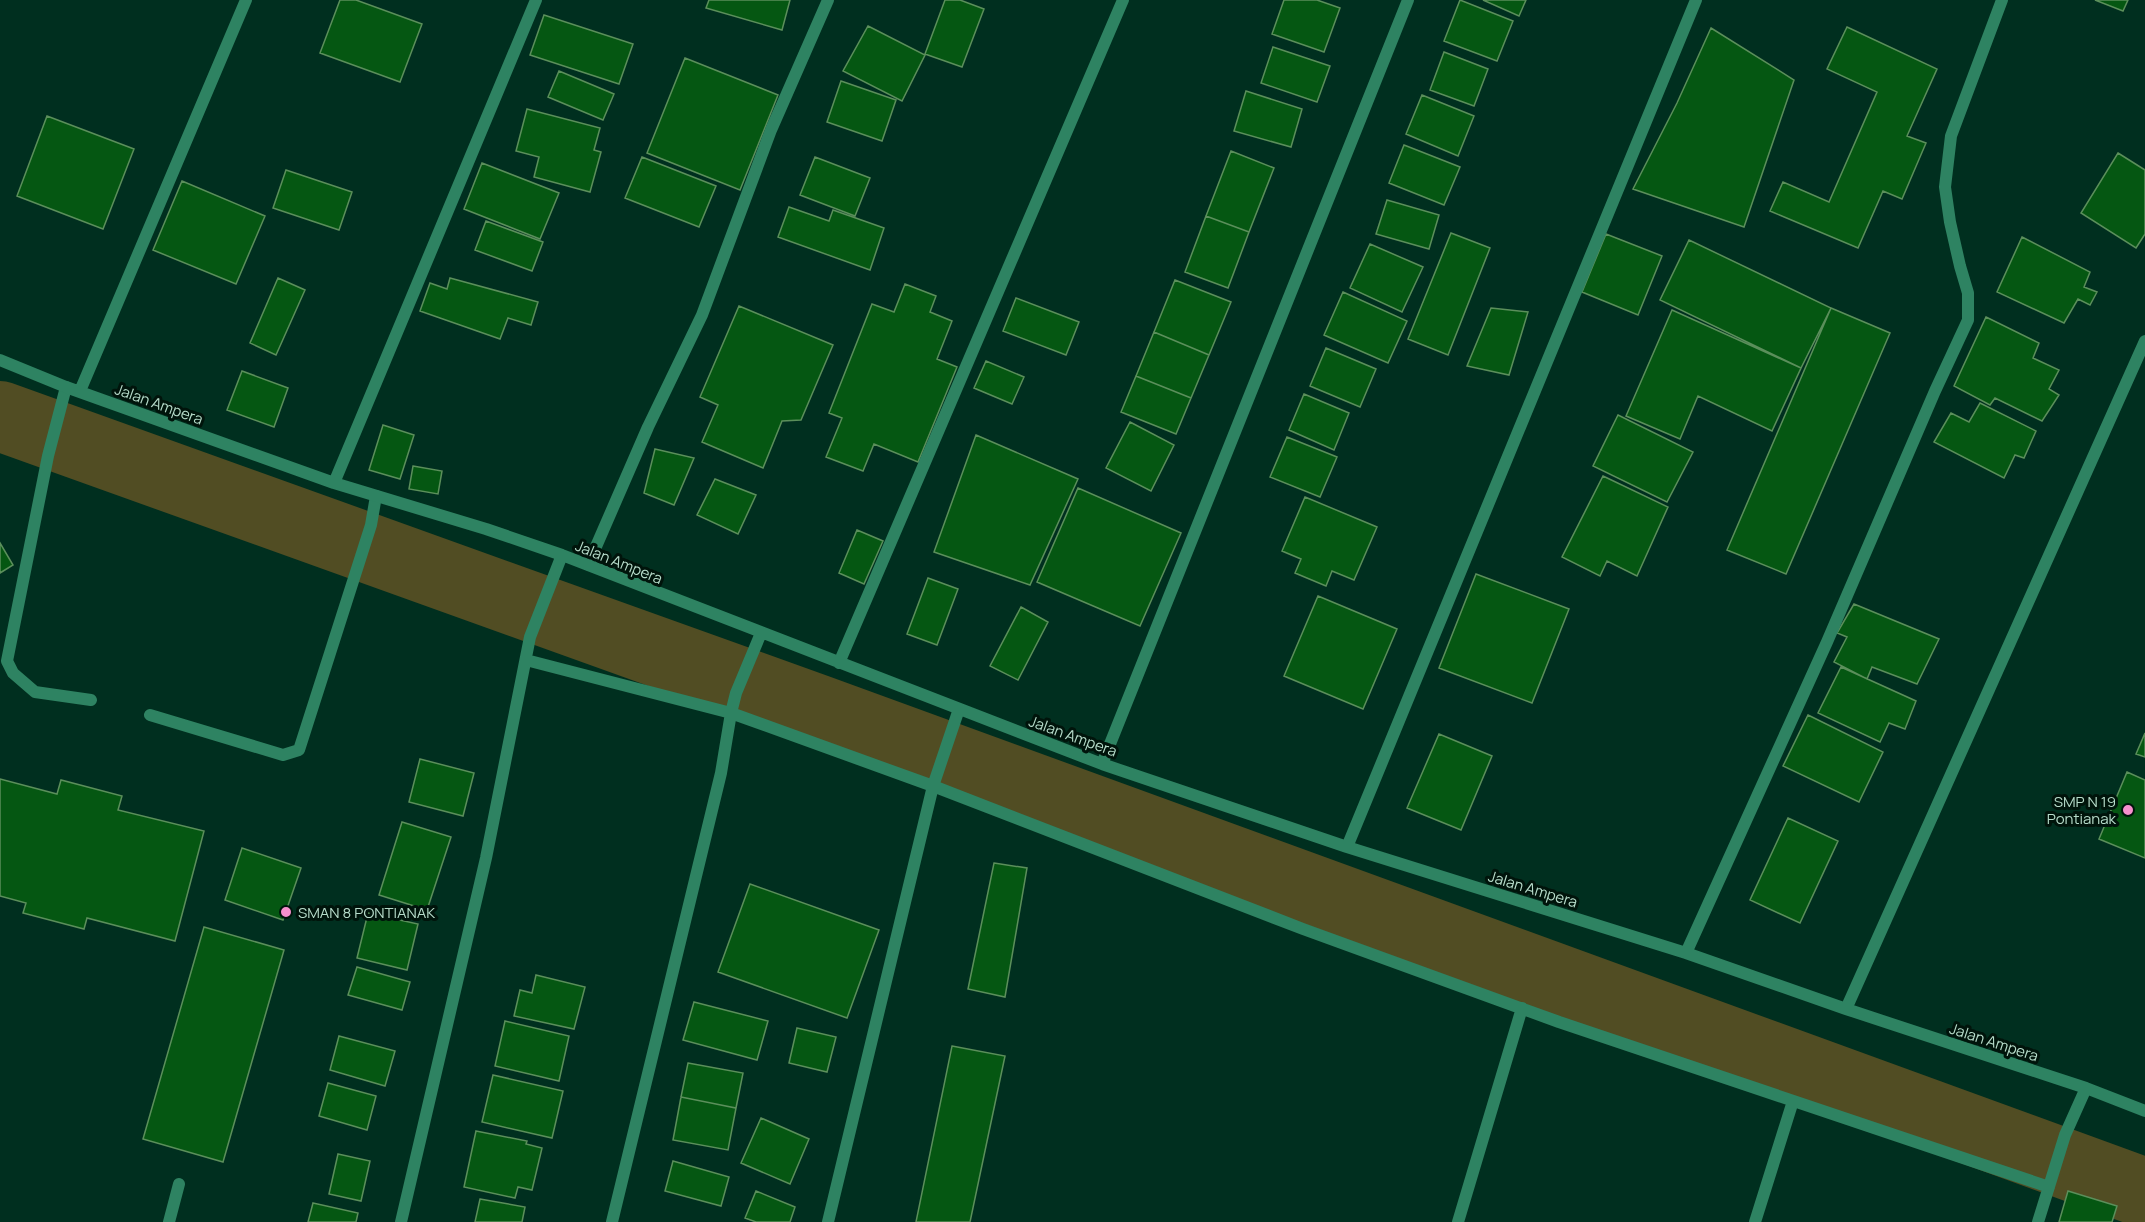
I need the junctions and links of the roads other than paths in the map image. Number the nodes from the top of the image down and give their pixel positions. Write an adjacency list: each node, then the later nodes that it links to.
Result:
1 (246, 0): 11 (street)
2 (536, 0): 12 (street)
3 (828, 0): 15 (street)
4 (1123, 0): 18 (street)
5 (1408, 0): 23 (street)
6 (1696, 0): 25 (street)
7 (2002, 0): 26 (street)
8 (2145, 341): 28 (street)
9 (0, 360): 10 (street, Jalan Ampera)
10 (66, 387): 11 (street, Jalan Ampera); 19 (street)
11 (80, 391): 12 (street, Jalan Ampera)
12 (334, 483): 13 (street, Jalan Ampera)
13 (376, 496): 14 (street, Jalan Ampera); 22 (street)
14 (562, 555): 15 (street, Jalan Ampera); 17 (street)
15 (588, 565): 16 (street, Jalan Ampera)
16 (761, 633): 18 (street, Jalan Ampera); 21 (street)
17 (526, 660): 21 (street); 35 (street)
18 (839, 663): 20 (street, Jalan Ampera)
19 (91, 700)
20 (959, 709): 23 (street, Jalan Ampera); 24 (street)
21 (730, 713): 24 (street); 36 (street)
22 (150, 715)
23 (1102, 764): 25 (street, Jalan Ampera)
24 (935, 781): 27 (street); 37 (street)
25 (1347, 847): 26 (street, Jalan Ampera)
26 (1686, 953): 28 (street, Jalan Ampera)
27 (1522, 1008): 30 (street); 38 (street)
28 (1846, 1009): 29 (street, Jalan Ampera)
29 (2086, 1088): 31 (street, Jalan Ampera); 33 (street)
30 (1793, 1101): 33 (street); 39 (street)
31 (2145, 1111)
32 (179, 1184): 34 (street)
33 (2049, 1187): 40 (street)
34 (169, 1222)
35 (401, 1222)
36 (612, 1222)
37 (828, 1222)
38 (1458, 1222)
39 (1755, 1222)
40 (2038, 1222)

